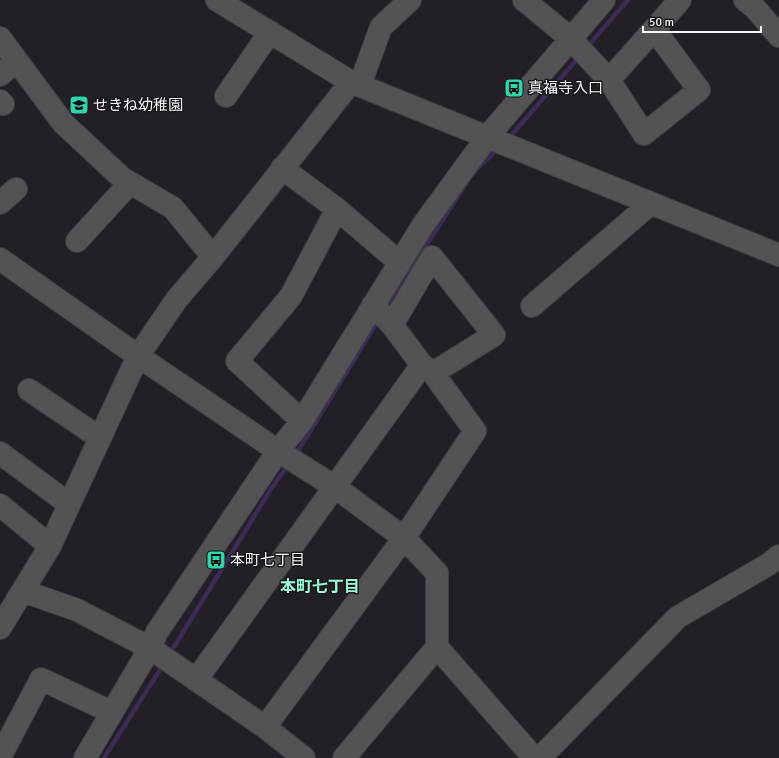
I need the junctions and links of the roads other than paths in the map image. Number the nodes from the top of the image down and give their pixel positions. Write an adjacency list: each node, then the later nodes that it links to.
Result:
1 (217, 0): 8 (street)
2 (410, 0): 15 (street)
3 (524, 0): 11 (street)
4 (604, 0): 11 (street)
5 (680, 0): 7 (street)
6 (745, 0): 9 (street)
7 (654, 29): 14 (street); 14 (street)
8 (270, 32): 15 (street); 16 (street)
9 (779, 36)
10 (0, 38): 12 (street)
11 (570, 38): 14 (street); 17 (street)
12 (16, 61): 13 (street); 19 (street)
13 (0, 75)
14 (609, 80)
15 (355, 83): 17 (street); 18 (street)
16 (226, 96)
17 (488, 136): 22 (street); 28 (street)
18 (282, 168): 23 (street); 26 (street)
19 (130, 183): 24 (street); 26 (street)
20 (16, 188): 21 (street)
21 (0, 203)
22 (650, 204): 25 (street); 30 (street)
23 (337, 208): 28 (street); 35 (street)
24 (77, 241)
25 (779, 255)
26 (213, 257): 32 (street)
27 (0, 259): 32 (street)
28 (400, 263): 29 (street)
29 (373, 305): 31 (street); 35 (street)
30 (532, 306)
31 (392, 326): 33 (street); 33 (street)
32 (138, 356): 36 (street); 38 (street)
33 (428, 369): 39 (street); 42 (street)
34 (29, 390): 36 (street)
35 (302, 421): 38 (street)
36 (100, 438): 40 (street)
37 (0, 452): 40 (street)
38 (278, 452): 39 (street); 48 (street)
39 (335, 487): 42 (street); 49 (street)
40 (69, 504): 43 (street)
41 (0, 505): 43 (street)
42 (404, 538): 47 (street); 51 (street)
43 (50, 546): 45 (street)
44 (779, 556): 57 (street)
45 (23, 591): 46 (street); 48 (street)
46 (0, 628)
47 (437, 647): 55 (street); 56 (street)
48 (150, 648): 49 (street); 50 (street)
49 (196, 680): 51 (street)
50 (111, 712): 52 (street); 53 (street)
51 (265, 727): 54 (street)
52 (0, 757)
53 (85, 758)
54 (304, 758)
55 (344, 758)
56 (534, 758)
57 (540, 758)

